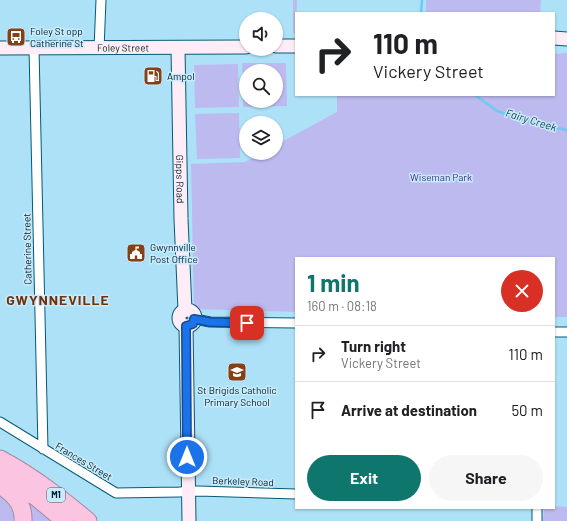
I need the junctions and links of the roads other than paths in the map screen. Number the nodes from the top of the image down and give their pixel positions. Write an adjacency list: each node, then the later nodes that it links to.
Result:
1 (101, 0): 9 (street)
2 (555, 38): 3 (main road)
3 (567, 39)
4 (283, 46): 5 (main road)
5 (295, 46)
6 (239, 47): 10 (main road, Foley Street)
7 (0, 48): 8 (main road, Foley Street)
8 (34, 48): 9 (main road, Foley Street); 16 (street, Catherine Street)
9 (99, 48): 10 (main road, Foley Street)
10 (178, 48): 11 (main road, Gipps Road)
11 (189, 319): 12 (street); 22 (main road, Gipps Road)
12 (295, 323)
13 (555, 332): 14 (street)
14 (567, 332)
15 (0, 422): 16 (street, Frances Street)
16 (43, 449): 22 (street, Frances Street)
17 (0, 456): 19 (highway)
18 (0, 459): 19 (highway, M1)
19 (22, 470): 27 (highway, M1)
20 (0, 475): 26 (highway, M1)
21 (0, 485): 25 (highway)
22 (188, 491): 23 (street, Berkeley Road); 28 (main road, Gipps Road)
23 (295, 494)
24 (537, 509): 29 (street)
25 (23, 521)
26 (65, 521)
27 (88, 521)
28 (189, 521)
29 (537, 521)

